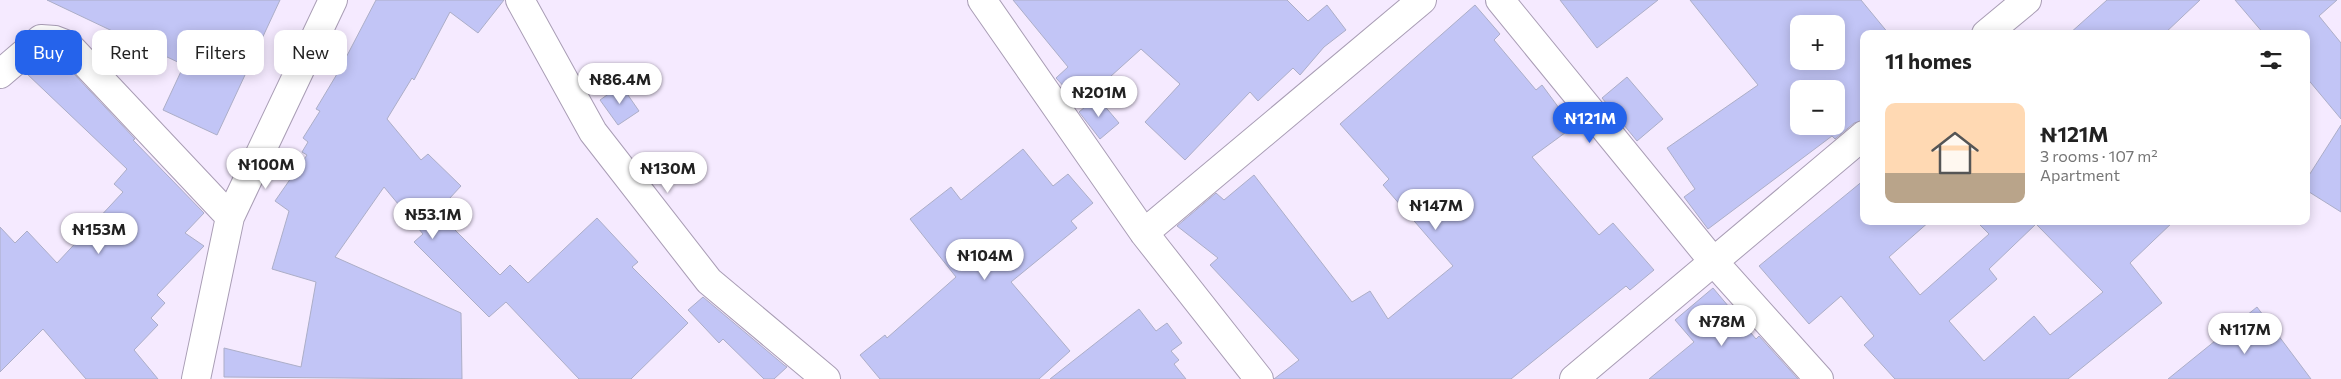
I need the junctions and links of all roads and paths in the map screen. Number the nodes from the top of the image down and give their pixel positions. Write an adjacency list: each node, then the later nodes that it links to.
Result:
1 (333, 0): 10 (street)
2 (520, 0): 14 (street)
3 (982, 0): 11 (street)
4 (1422, 0): 11 (street)
5 (1500, 0): 12 (street)
6 (2027, 0): 7 (street)
7 (1991, 30)
8 (0, 74): 10 (street)
9 (1860, 139): 12 (street)
10 (230, 217): 13 (street)
11 (1144, 233): 15 (street)
12 (1713, 261): 16 (street); 17 (street)
13 (196, 379)
14 (826, 379)
15 (1259, 379)
16 (1574, 379)
17 (1820, 379)

